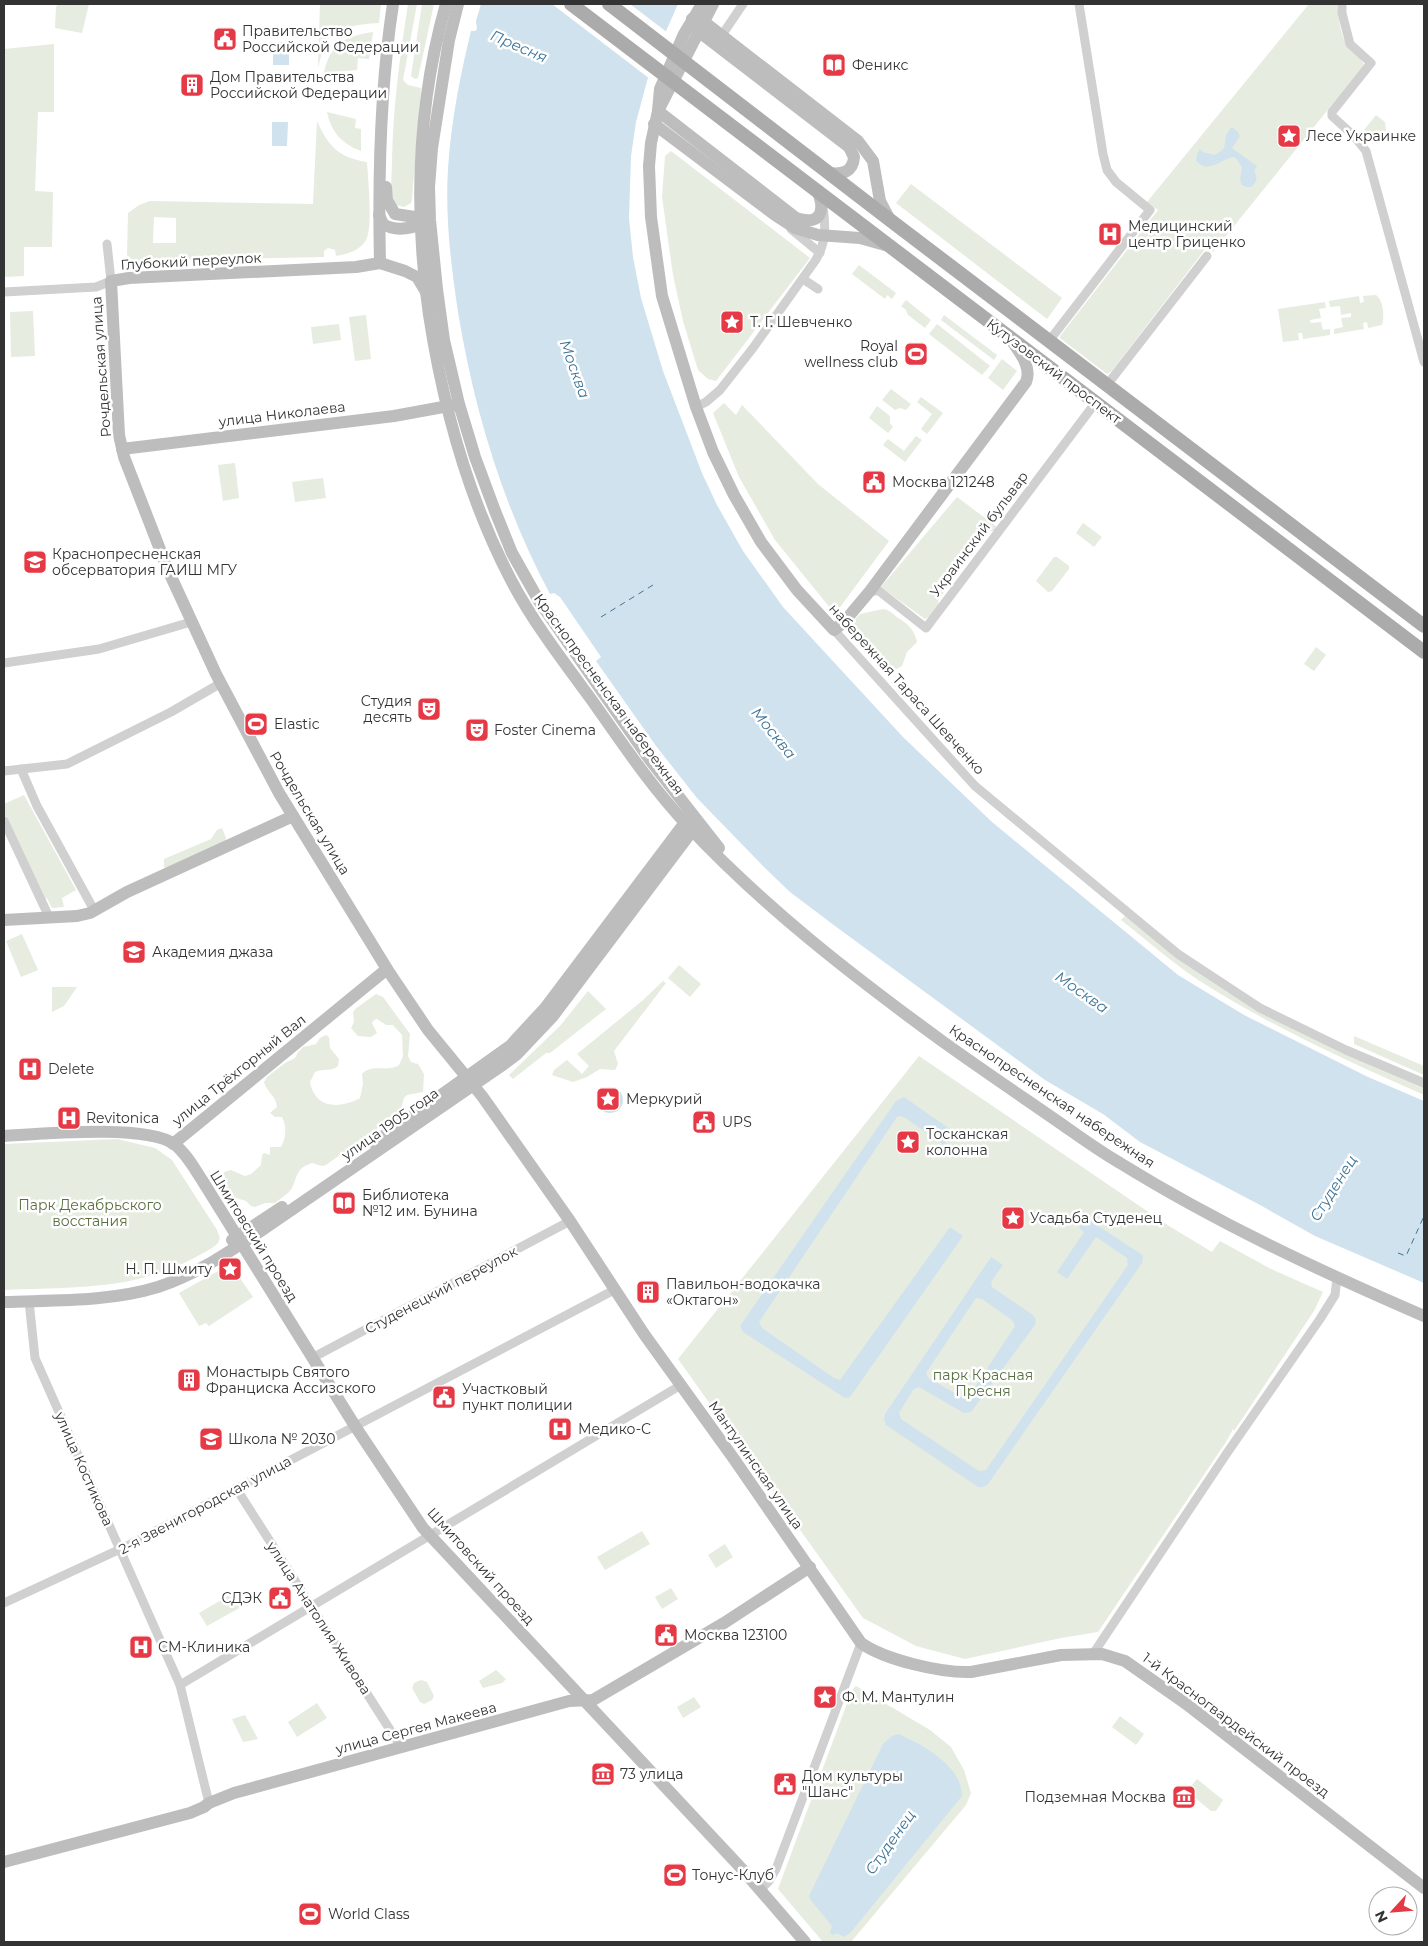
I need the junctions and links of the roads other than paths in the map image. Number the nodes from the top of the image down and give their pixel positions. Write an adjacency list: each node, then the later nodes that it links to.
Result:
1 (394, 4): 21 (main road)
2 (401, 4): 19 (main road)
3 (446, 4): 17 (main road, Краснопресненская набережная)
4 (458, 4): 24 (main road, Краснопресненская набережная)
5 (571, 4): 18 (main road, Кутузовский проспект)
6 (609, 4): 16 (main road, Кутузовский проспект)
7 (702, 4): 12 (main road, набережная Тараса Шевченко)
8 (713, 4): 12 (main road, набережная Тараса Шевченко)
9 (743, 4): 13 (street)
10 (1079, 4): 38 (street)
11 (1342, 4): 39 (street)
12 (698, 24): 13 (main road); 14 (main road, набережная Тараса Шевченко); 16 (main road)
13 (722, 36): 23 (main road)
14 (658, 111): 15 (main road, набережная Тараса Шевченко); 20 (main road)
15 (654, 124): 22 (main road); 43 (main road, набережная Тараса Шевченко)
16 (829, 173): 23 (main road, Кутузовский проспект)
17 (419, 187): 19 (main road); 24 (main road, Краснопресненская набережная)
18 (817, 190): 20 (main road); 28 (main road, Кутузовский проспект)
19 (389, 205): 24 (main road)
20 (823, 207): 26 (street)
21 (379, 215): 25 (main road); 31 (main road)
22 (775, 215): 26 (main road); 29 (street)
23 (890, 220): 38 (main road, Кутузовский проспект)
24 (423, 221): 25 (main road); 36 (main road, Краснопресненская набережная); 42 (main road, Краснопресненская набережная)
25 (400, 228): 31 (main road)
26 (825, 236): 28 (main road); 29 (street)
27 (107, 244): 33 (street, Рочдельская улица)
28 (892, 248): 37 (main road, Кутузовский проспект)
29 (820, 253): 32 (street)
30 (1207, 256): 40 (street)
31 (380, 263): 33 (main road, Глубокий переулок); 36 (main road)
32 (803, 279): 34 (street); 43 (street)
33 (111, 281): 35 (street, Глубокий переулок); 44 (main road, Рочдельская улица)
34 (818, 289)
35 (4, 292)
36 (426, 292): 42 (main road, Краснопресненская набережная)
37 (1009, 336): 41 (main road, Кутузовский проспект); 45 (main road)
38 (1049, 341): 40 (main road, Кутузовский проспект)
39 (1424, 362)
40 (1107, 385): 47 (main road, Кутузовский проспект)
41 (1096, 402): 45 (street, Украинский бульвар); 49 (main road, Кутузовский проспект)
42 (452, 405): 44 (main road, улица Николаева); 56 (main road, Краснопресненская набережная)
43 (696, 407): 48 (main road, набережная Тараса Шевченко)
44 (122, 449): 46 (main road, Рочдельская улица)
45 (870, 591): 48 (main road)
46 (191, 622): 50 (street); 51 (main road, Рочдельская улица)
47 (1424, 626)
48 (834, 630): 62 (street, набережная Тараса Шевченко)
49 (1424, 652)
50 (4, 663)
51 (221, 684): 52 (street); 54 (main road, Рочдельская улица)
52 (20, 769): 53 (street); 57 (street)
53 (4, 771)
54 (293, 816): 57 (main road); 60 (main road, Рочдельская улица)
55 (4, 821): 58 (street)
56 (692, 822): 61 (main road, улица 1905 года); 67 (main road, Краснопресненская набережная)
57 (94, 910): 58 (main road)
58 (49, 917): 59 (main road)
59 (4, 920)
60 (387, 969): 61 (main road, Рочдельская улица); 64 (main road, улица Трёхгорный Вал)
61 (470, 1081): 65 (main road, Мантулинская улица); 66 (main road, улица 1905 года)
62 (1424, 1083)
63 (4, 1136): 64 (main road, улица Трёхгорный Вал)
64 (173, 1144): 66 (main road, Шмитовский проезд)
65 (570, 1221): 68 (main road, Мантулинская улица); 73 (street, Студенецкий переулок)
66 (240, 1240): 69 (main road, улица 1905 года); 70 (main road, улица 1905 года); 73 (main road, Шмитовский проезд)
67 (1337, 1278): 72 (main road, Краснопресненская набережная); 83 (street)
68 (616, 1289): 74 (main road, Мантулинская улица); 75 (street, 2-я Звенигородская улица)
69 (4, 1294)
70 (29, 1301): 71 (main road, улица 1905 года); 78 (street, улица Костикова)
71 (4, 1302)
72 (1424, 1316)
73 (312, 1358): 75 (main road, Шмитовский проезд)
74 (681, 1385): 77 (street); 79 (main road, Мантулинская улица)
75 (355, 1426): 76 (street, 2-я Звенигородская улица); 77 (main road, Шмитовский проезд)
76 (236, 1488): 78 (street, 2-я Звенигородская улица); 81 (street, улица Анатолия Живова)
77 (429, 1535): 81 (street); 85 (main road, Шмитовский проезд)
78 (120, 1550): 80 (street, 2-я Звенигородская улица); 84 (street, улица Костикова)
79 (810, 1567): 82 (main road, Мантулинская улица); 85 (main road, улица Сергея Макеева)
80 (4, 1603)
81 (311, 1606): 84 (street); 86 (street, улица Анатолия Живова)
82 (861, 1642): 83 (main road, 1-й Красногвардейский проезд); 90 (street)
83 (1093, 1654): 89 (main road, 1-й Красногвардейский проезд)
84 (180, 1685): 87 (street, улица Костикова)
85 (586, 1701): 86 (main road, улица Сергея Макеева); 90 (main road, Шмитовский проезд)
86 (401, 1747): 87 (main road, улица Сергея Макеева)
87 (209, 1803): 88 (main road, улица Сергея Макеева)
88 (4, 1862)
89 (1424, 1888)
90 (760, 1890): 91 (main road, Шмитовский проезд)
91 (805, 1942)

